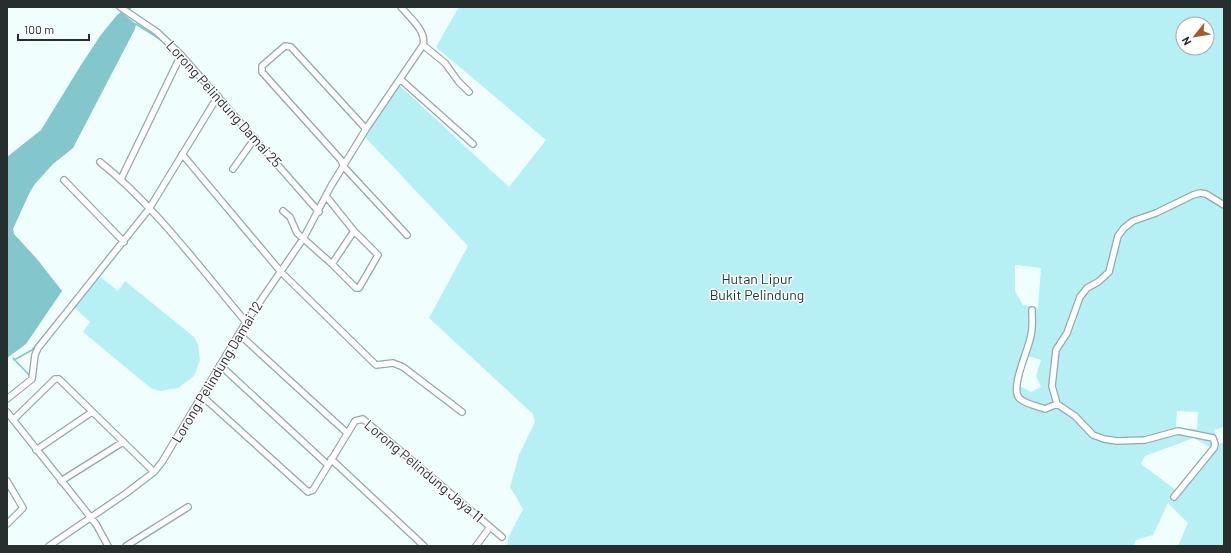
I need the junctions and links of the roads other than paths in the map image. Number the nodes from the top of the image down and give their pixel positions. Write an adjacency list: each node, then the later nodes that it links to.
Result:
1 (120, 7): 4 (street, Lorong Pelindung Damai 25)
2 (400, 7): 3 (street)
3 (423, 45): 5 (street, Lorong Pelindung Damai 12); 6 (street)
4 (181, 55): 7 (street, Lorong Pelindung Damai 25); 15 (street)
5 (400, 79): 8 (street, Lorong Pelindung Damai 12); 10 (street)
6 (469, 92)
7 (218, 96): 9 (street, Lorong Pelindung Damai 25); 11 (street)
8 (366, 129): 13 (street, Lorong Pelindung Damai 12); 13 (street)
9 (255, 138): 14 (street); 21 (street, Lorong Pelindung Damai 25)
10 (473, 144)
11 (182, 154): 19 (street); 27 (street)
12 (100, 162): 15 (street)
13 (344, 167): 17 (street, Lorong Pelindung Damai 12); 23 (street)
14 (233, 169)
15 (121, 179): 19 (street)
16 (64, 180): 25 (street)
17 (326, 196): 21 (street, Lorong Pelindung Damai 12); 22 (street)
18 (1224, 205): 34 (street)
19 (149, 209): 25 (street); 29 (street)
20 (283, 210): 24 (street)
21 (319, 212): 24 (street, Lorong Pelindung Damai 12)
22 (354, 231): 26 (street); 26 (street)
23 (407, 235)
24 (303, 239): 26 (street); 27 (street, Lorong Pelindung Damai 12)
25 (124, 242): 33 (street)
26 (332, 264)
27 (280, 272): 29 (street, Lorong Pelindung Damai 12); 37 (street)
28 (1032, 310): 34 (street)
29 (246, 322): 30 (street, Lorong Pelindung Damai 12)
30 (239, 334): 31 (street, Lorong Pelindung Damai 12); 39 (street)
31 (220, 366): 32 (street, Lorong Pelindung Damai 12); 43 (street)
32 (202, 396): 43 (street); 44 (street, Lorong Pelindung Damai 12)
33 (7, 399)
34 (1057, 404): 47 (street)
35 (7, 412): 38 (street)
36 (92, 412): 38 (street); 40 (street); 41 (street)
37 (462, 412)
38 (13, 420): 41 (street)
39 (347, 433): 42 (street); 51 (street, Lorong Pelindung Jaya 11)
40 (123, 442): 44 (street); 46 (street)
41 (36, 450): 46 (street)
42 (331, 459): 43 (street); 56 (street)
43 (328, 465)
44 (154, 472): 49 (street)
45 (7, 481): 50 (street)
46 (61, 482): 49 (street)
47 (1174, 497)
48 (188, 507): 55 (street)
49 (90, 518): 53 (street); 54 (street)
50 (7, 524)
51 (490, 527): 52 (street, Lorong Pelindung Jaya 11); 57 (street)
52 (502, 537)
53 (51, 545)
54 (108, 546)
55 (126, 546)
56 (424, 546)
57 (476, 546)

